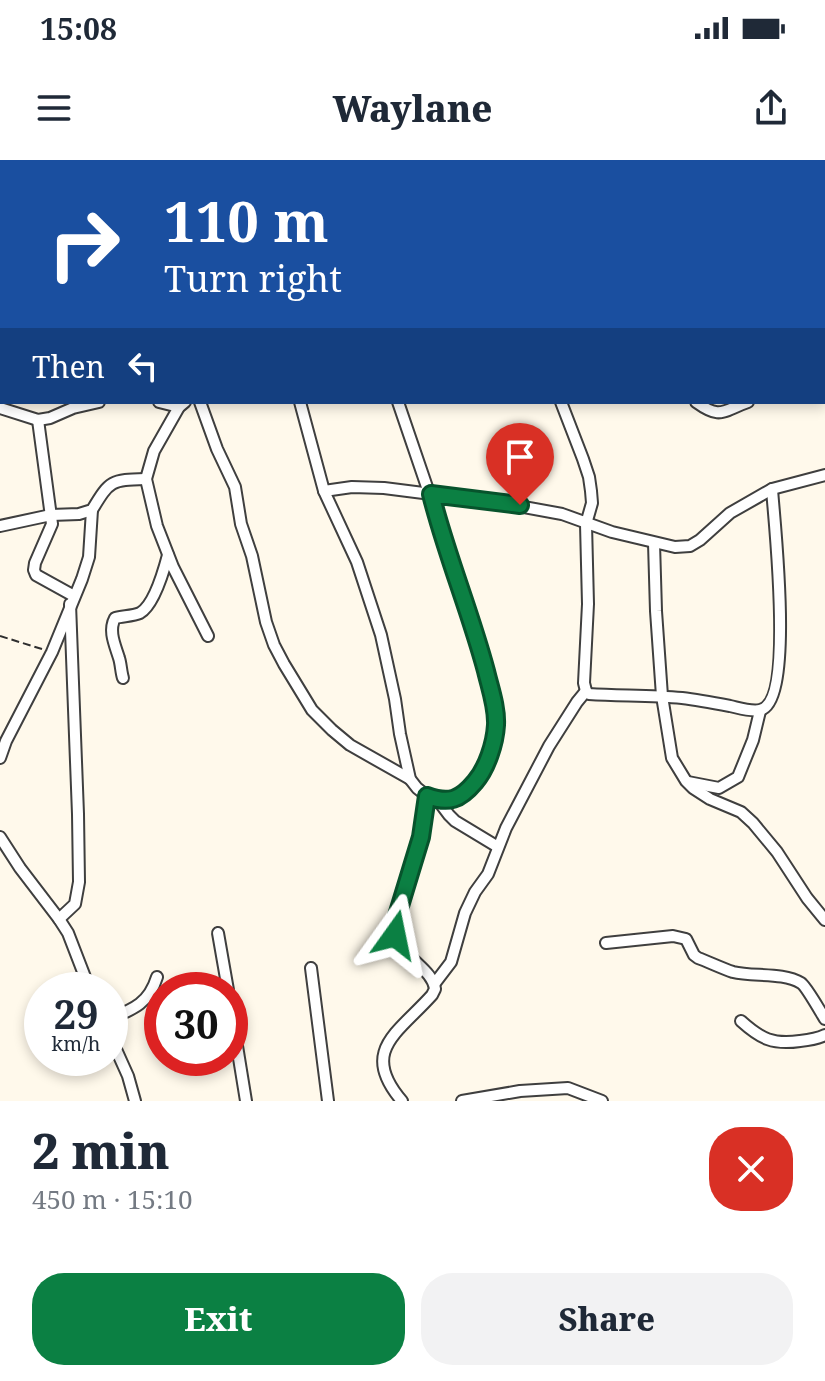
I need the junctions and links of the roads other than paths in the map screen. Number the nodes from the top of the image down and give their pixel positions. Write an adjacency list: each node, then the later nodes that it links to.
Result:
1 (90, 404): 10 (street)
2 (201, 404): 30 (street)
3 (301, 404): 14 (street)
4 (399, 404): 15 (street)
5 (562, 404): 18 (street)
6 (699, 404): 7 (street)
7 (743, 404)
8 (182, 405): 12 (street)
9 (0, 408): 10 (street)
10 (38, 420): 17 (street)
11 (825, 475): 13 (street)
12 (146, 479): 16 (street); 21 (street)
13 (772, 489): 20 (street); 27 (street)
14 (324, 491): 15 (street); 30 (street)
15 (431, 494): 18 (street); 32 (street)
16 (92, 510): 17 (street); 22 (street)
17 (51, 515): 19 (street); 22 (street)
18 (586, 524): 20 (street); 25 (street)
19 (0, 526)
20 (654, 543): 26 (street)
21 (168, 555): 23 (street); 24 (street)
22 (72, 600): 28 (street); 35 (street)
23 (208, 636)
24 (123, 678)
25 (586, 691): 26 (street); 34 (street)
26 (662, 696): 27 (street); 31 (street)
27 (760, 711): 31 (street)
28 (5, 733): 29 (street)
29 (0, 758)
30 (410, 779): 32 (street)
31 (686, 781): 36 (street)
32 (432, 798): 34 (street); 42 (street)
33 (0, 837): 35 (street)
34 (498, 847): 42 (street)
35 (59, 919): 40 (street)
36 (825, 920)
37 (218, 933): 41 (street)
38 (606, 943): 43 (street)
39 (311, 968): 50 (street)
40 (83, 972)
41 (225, 972)
42 (435, 983): 51 (street)
43 (825, 1019)
44 (741, 1021): 45 (street)
45 (825, 1035)
46 (128, 1076): 48 (street)
47 (242, 1076): 49 (street)
48 (135, 1101)
49 (246, 1101)
50 (328, 1101)
51 (402, 1101)
52 (462, 1101): 53 (street)
53 (602, 1101)

